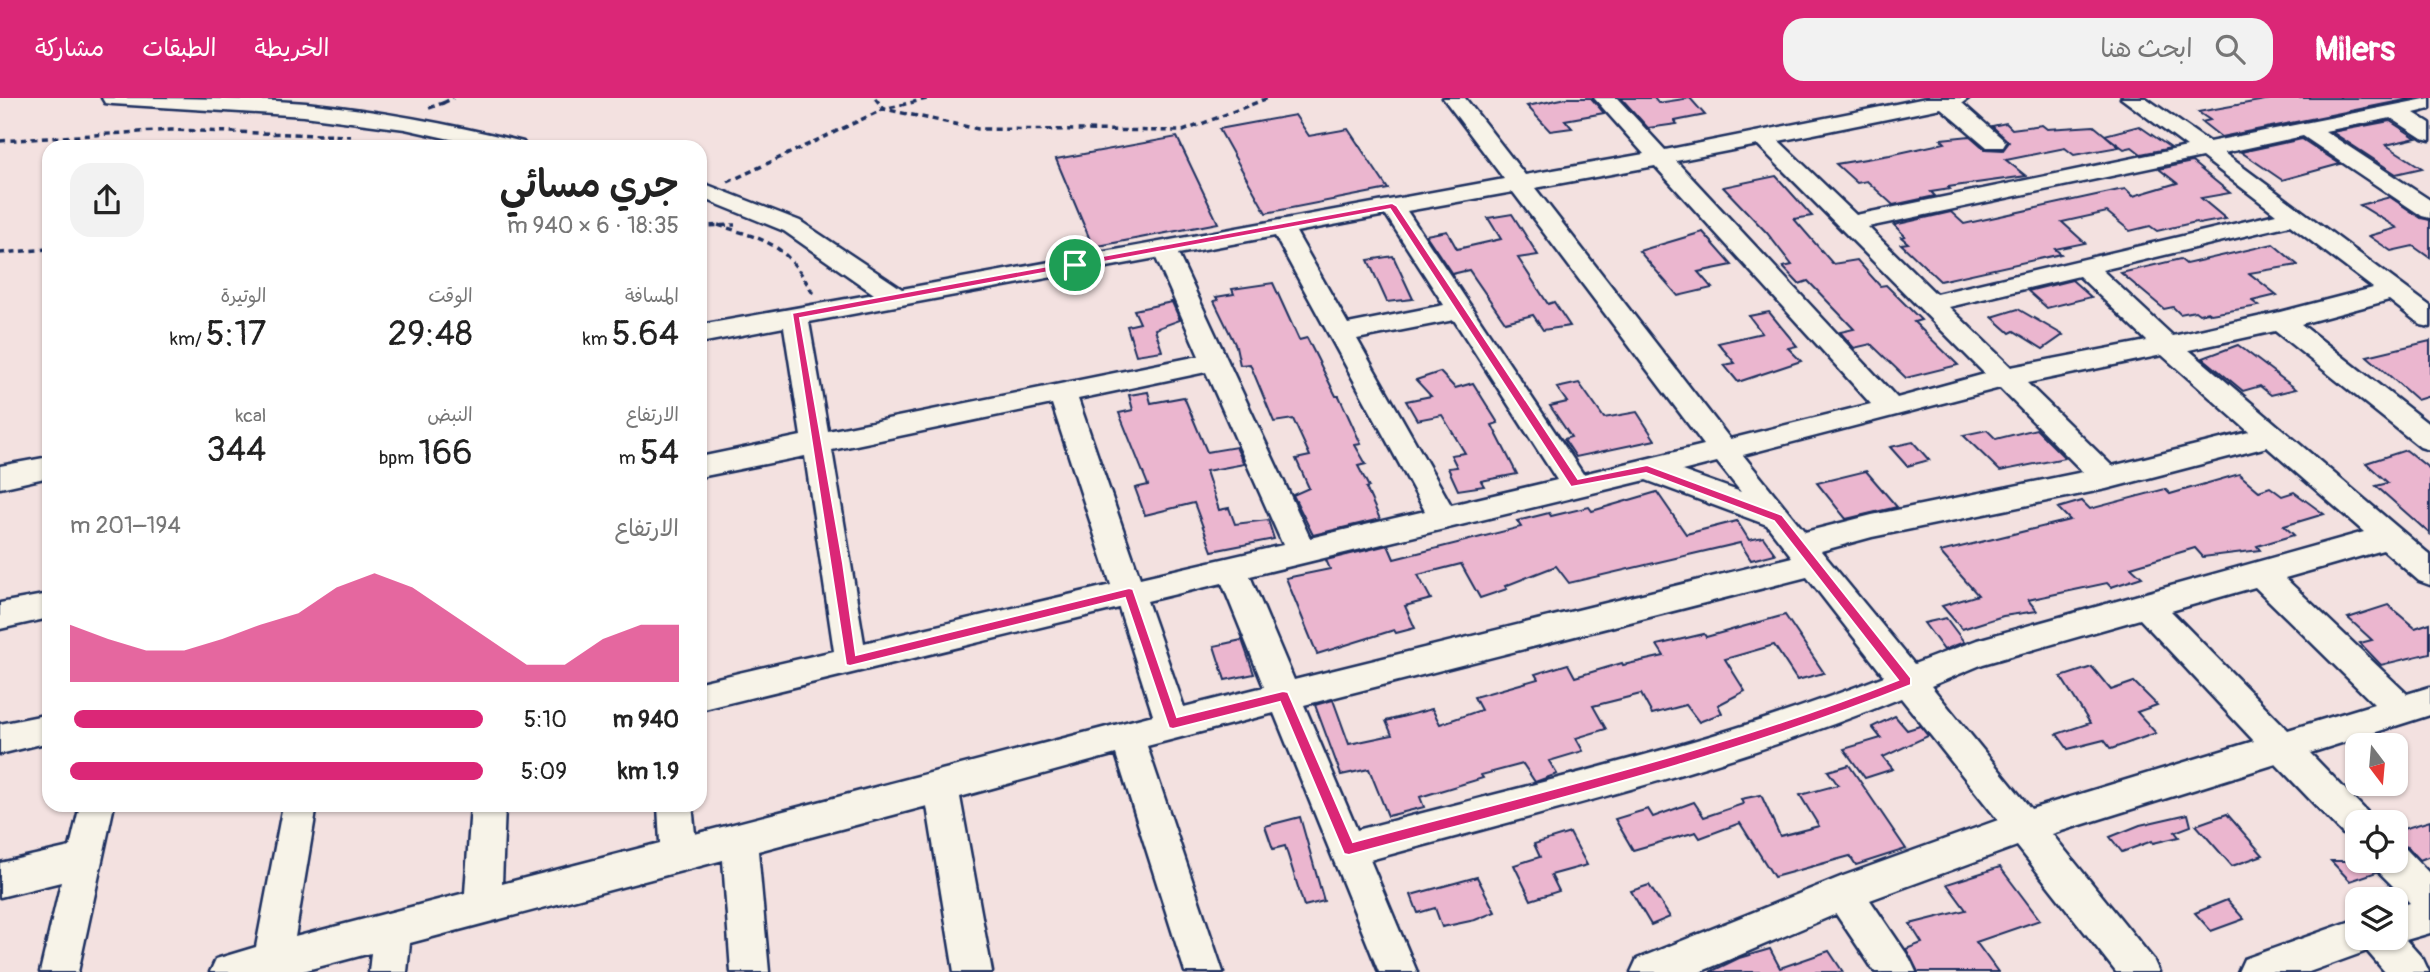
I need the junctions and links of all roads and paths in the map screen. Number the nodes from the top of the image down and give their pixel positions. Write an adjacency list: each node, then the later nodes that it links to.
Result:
1 (113, 98): 18 (street)
2 (453, 98): 10 (path)
3 (875, 98): 12 (path)
4 (932, 98): 12 (path)
5 (1268, 98): 12 (path)
6 (1454, 98): 23 (street)
7 (1605, 98): 22 (street)
8 (2132, 98): 21 (street)
9 (1948, 99): 17 (street); 20 (street)
10 (443, 103)
11 (2430, 103): 13 (street)
12 (884, 109): 24 (path)
13 (2394, 110): 14 (street); 15 (street)
14 (2307, 128): 21 (street); 27 (street)
15 (2430, 133)
16 (353, 136): 19 (path)
17 (1763, 137): 22 (street); 29 (street)
18 (484, 140)
19 (0, 141)
20 (1995, 142)
21 (2206, 150): 28 (street); 29 (street)
22 (1659, 158): 23 (street); 49 (street)
23 (1518, 183): 26 (street); 53 (street)
24 (707, 189)
25 (707, 191): 37 (street)
26 (1392, 206): 31 (street); 39 (street)
27 (2430, 211)
28 (2294, 217): 35 (street); 36 (street)
29 (1849, 224): 38 (street)
30 (718, 225): 41 (path)
31 (1281, 226): 33 (street); 44 (street)
32 (42, 249): 34 (path)
33 (1164, 249): 37 (street); 46 (street)
34 (2, 251)
35 (2084, 267): 38 (street); 45 (street)
36 (2393, 291): 40 (street); 42 (street)
37 (898, 298): 41 (street)
38 (1931, 303): 47 (street)
39 (1460, 310): 44 (street); 59 (street)
40 (2427, 314)
41 (795, 316): 43 (street); 52 (street)
42 (2280, 321): 45 (street); 51 (street)
43 (707, 333)
44 (1340, 334): 60 (street)
45 (2167, 345): 47 (street); 50 (street)
46 (1213, 362): 48 (street); 63 (street)
47 (2007, 377): 49 (street); 58 (street)
48 (1062, 392): 52 (street); 68 (street)
49 (1891, 408): 53 (street)
50 (2272, 436): 58 (street); 62 (street)
51 (2430, 440)
52 (817, 441): 54 (street); 72 (street)
53 (1723, 450): 56 (street); 61 (street)
54 (707, 465)
55 (42, 468): 57 (street)
56 (1647, 469): 59 (street); 61 (street)
57 (0, 477)
58 (2106, 478): 64 (street)
59 (1575, 484): 60 (street)
60 (1442, 516): 63 (street)
61 (1778, 518): 64 (street)
62 (2388, 537): 66 (street); 67 (street)
63 (1300, 550): 65 (street)
64 (1806, 554): 73 (street); 75 (street)
65 (1231, 567): 68 (street); 75 (street)
66 (2260, 573): 69 (street); 76 (street)
67 (2430, 573)
68 (1129, 592): 72 (street); 77 (street)
69 (2146, 605): 73 (street); 81 (street)
70 (42, 607): 71 (street)
71 (0, 616)
72 (850, 661): 74 (street)
73 (1907, 682): 88 (street); 90 (street)
74 (707, 694)
75 (1283, 696): 77 (street); 90 (street)
76 (2416, 705): 81 (street)
77 (1173, 724): 79 (street)
78 (42, 730): 80 (street)
79 (1127, 737): 82 (street); 110 (street)
80 (0, 739)
81 (2282, 748): 87 (street); 88 (street)
82 (941, 787): 89 (street); 109 (street)
83 (96, 812): 92 (street)
84 (299, 812): 103 (street)
85 (488, 812): 97 (street)
86 (676, 812): 91 (street)
87 (2345, 813)
88 (2024, 827): 95 (street); 113 (street)
89 (739, 840): 91 (street); 108 (street)
90 (1349, 849): 111 (street)
91 (679, 855): 97 (street)
92 (86, 860): 94 (street); 105 (street)
93 (2405, 873): 96 (street)
94 (0, 880)
95 (1843, 893): 104 (street); 112 (street)
96 (2430, 899)
97 (483, 905): 100 (street)
98 (2430, 915): 99 (street)
99 (2408, 921)
100 (392, 930): 103 (street); 107 (street)
101 (2345, 941): 114 (street)
102 (2391, 950): 115 (street)
103 (272, 961): 106 (street)
104 (1668, 969)
105 (59, 972)
106 (229, 972)
107 (388, 972)
108 (750, 972)
109 (973, 972)
110 (1204, 972)
111 (1398, 972)
112 (1897, 972)
113 (2140, 972)
114 (2257, 972)
115 (2410, 972)

